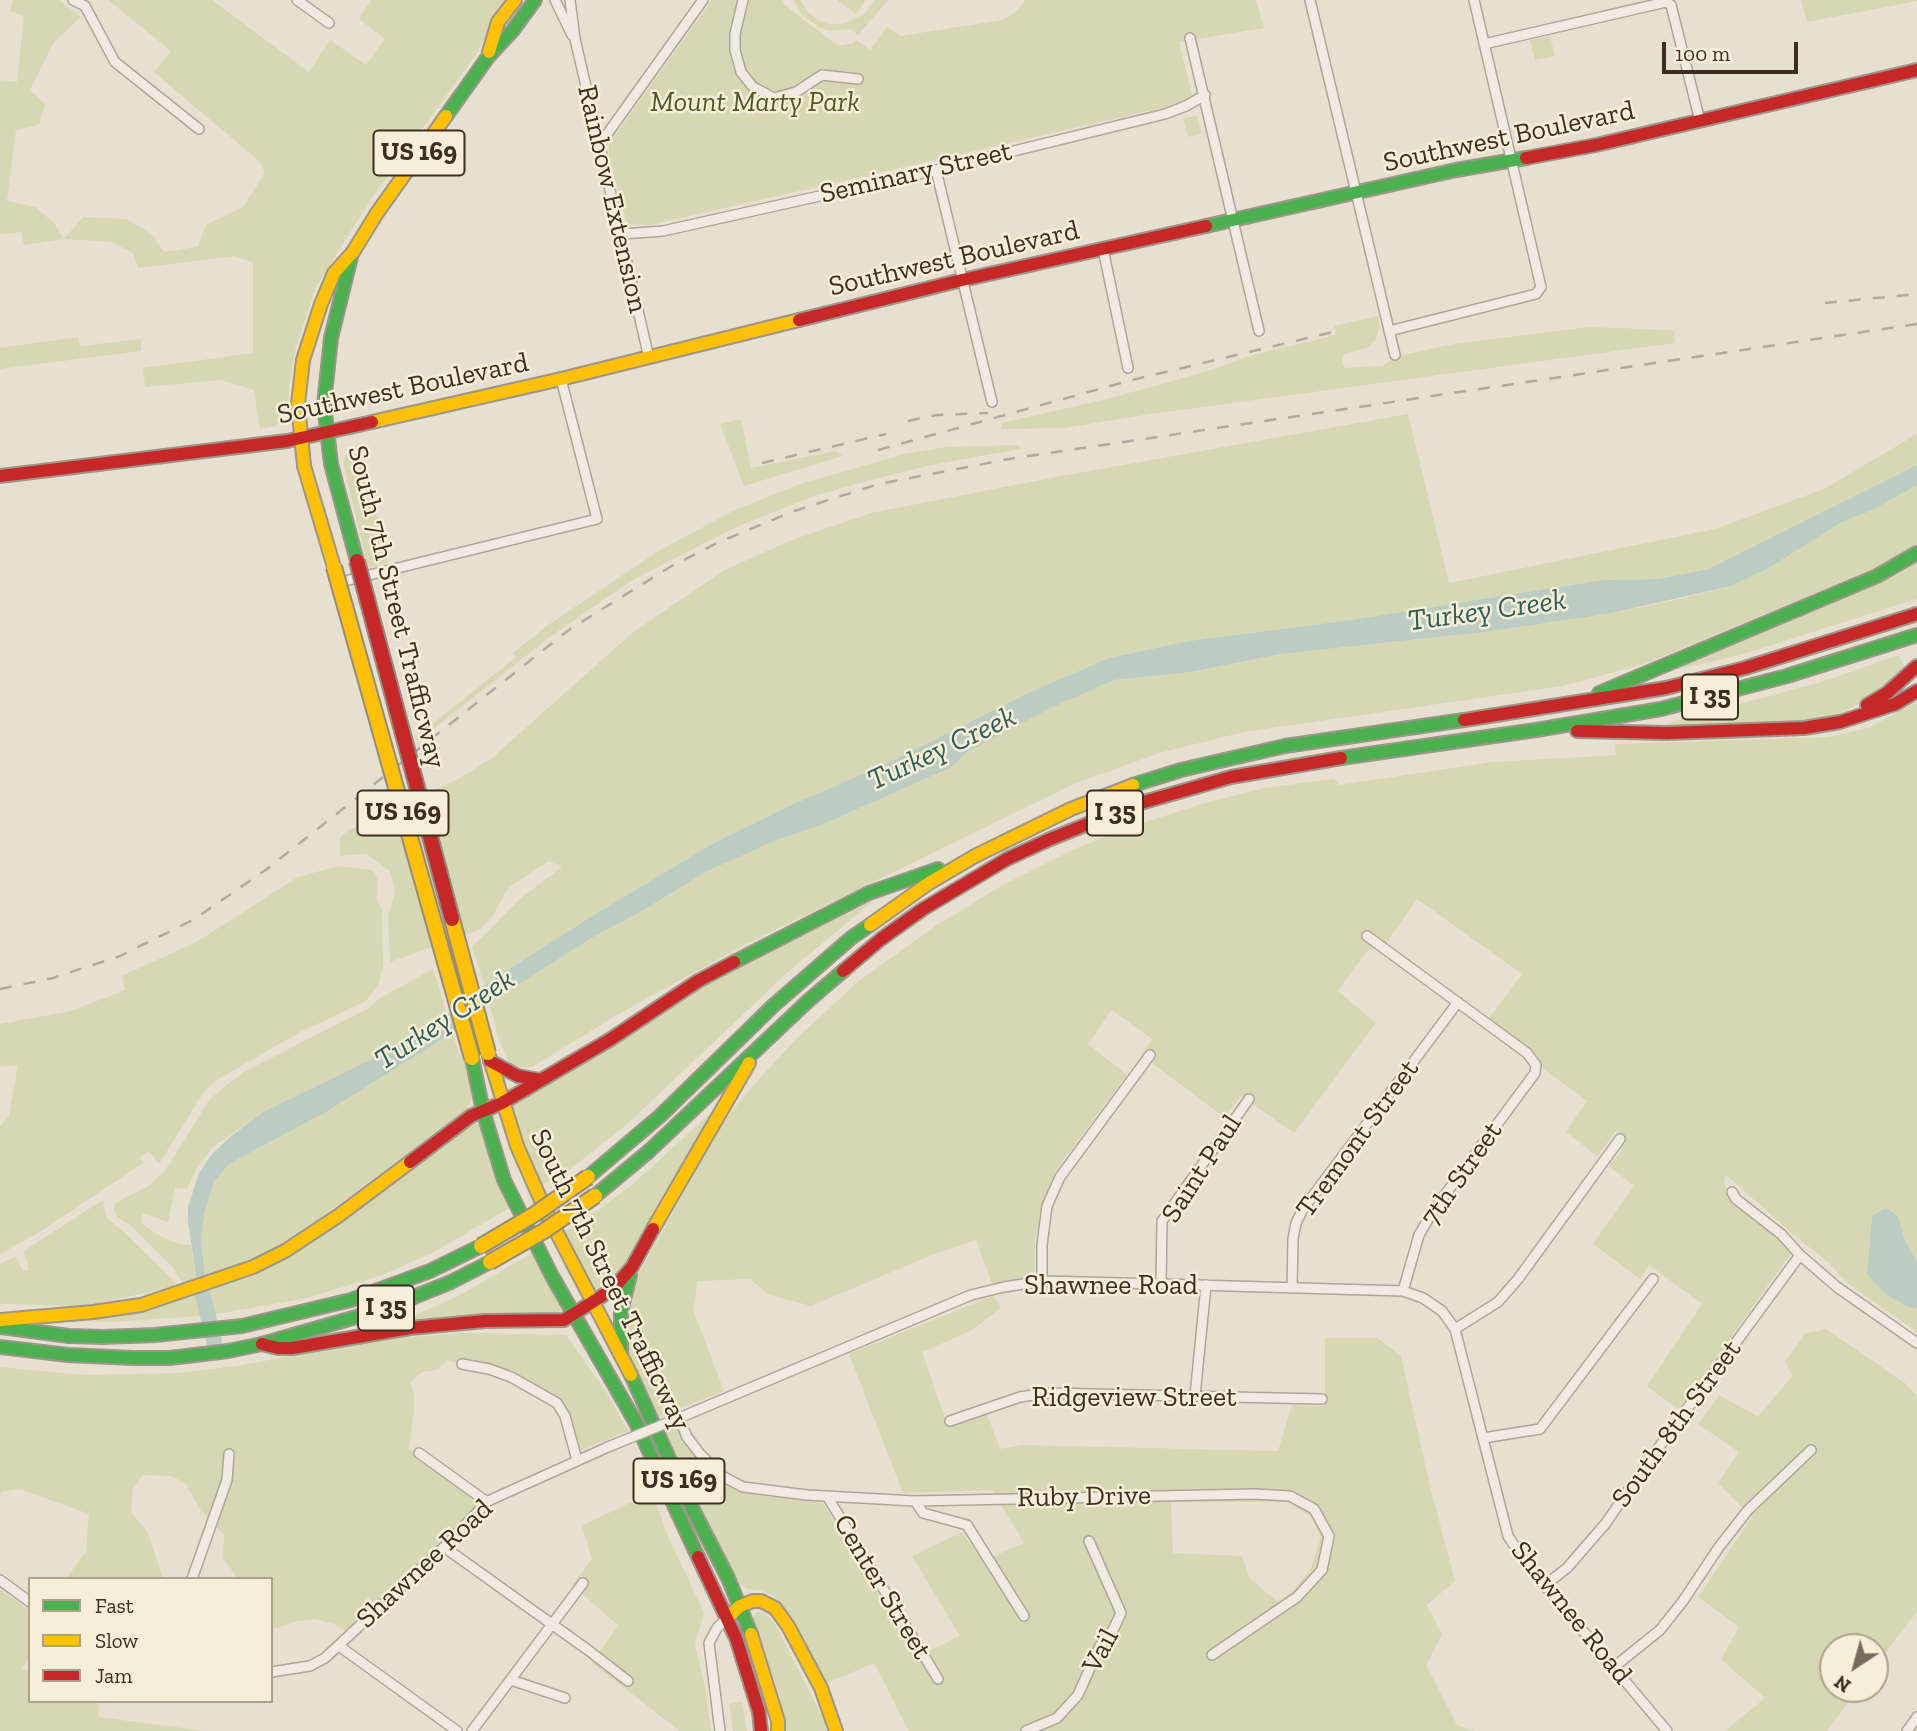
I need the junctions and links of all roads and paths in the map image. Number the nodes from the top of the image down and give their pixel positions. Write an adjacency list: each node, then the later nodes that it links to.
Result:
1 (73, 0): 11 (street)
2 (297, 0): 12 (street)
3 (514, 0): 16 (main road, US 169)
4 (535, 0): 16 (main road, US 169)
5 (555, 0): 14 (street, Rainbow Extension)
6 (570, 0): 14 (street, Rainbow Extension)
7 (704, 0): 22 (street)
8 (743, 0): 18 (street)
9 (1310, 0): 25 (street)
10 (1474, 0): 15 (street)
11 (88, 3): 21 (street)
12 (329, 23)
13 (1190, 37): 19 (street)
14 (575, 39): 22 (street, Rainbow Extension)
15 (1484, 44): 20 (street); 23 (street)
16 (488, 57): 29 (main road, US 169)
17 (1917, 70): 20 (main road, Southwest Boulevard)
18 (858, 79)
19 (1205, 95): 24 (street, Seminary Street); 26 (street)
20 (1699, 121): 23 (main road, Southwest Boulevard)
21 (199, 129)
22 (600, 144): 27 (street, Rainbow Extension)
23 (1512, 161): 25 (main road, Southwest Boulevard); 32 (street)
24 (936, 170): 27 (street, Seminary Street); 30 (street)
25 (1356, 193): 26 (main road, Southwest Boulevard); 32 (street)
26 (1234, 220): 28 (main road, Southwest Boulevard); 31 (street)
27 (622, 234): 34 (street, Rainbow Extension)
28 (1103, 249): 30 (main road, Southwest Boulevard); 35 (street)
29 (353, 252): 38 (main road, US 169); 39 (main road, US 169)
30 (962, 280): 34 (main road, Southwest Boulevard); 37 (street)
31 (1259, 331)
32 (1389, 331): 33 (street)
33 (1395, 355)
34 (649, 358): 36 (main road, Southwest Boulevard)
35 (1128, 368)
36 (561, 379): 38 (main road, Southwest Boulevard); 42 (street)
37 (992, 402)
38 (326, 431): 39 (main road, Southwest Boulevard); 55 (main road, South 7th Street Trafficway / US 169, bridge)
39 (301, 437): 40 (main road, Southwest Boulevard); 59 (main road, South 7th Street Trafficway / US 169, bridge)
40 (0, 476)
41 (1917, 553): 47 (main road)
42 (349, 580)
43 (1917, 614): 47 (main road, I 35)
44 (1917, 635): 49 (main road, I 35)
45 (1917, 666): 48 (main road)
46 (1917, 691): 48 (main road)
47 (1570, 705): 50 (main road, I 35)
48 (1840, 722): 49 (main road)
49 (1536, 730): 53 (main road, I 35)
50 (975, 856): 56 (main road); 73 (main road, I 35, bridge)
51 (1367, 936): 52 (street)
52 (1458, 1002): 68 (street, Tremont Street); 69 (street, 7th Street)
53 (758, 1047): 63 (main road); 76 (main road, I 35, bridge)
54 (1150, 1055): 65 (street)
55 (489, 1057): 56 (main road); 58 (main road, South 7th Street Trafficway / US 169)
56 (540, 1080): 58 (main road)
57 (1250, 1099): 66 (street, Saint Paul)
58 (502, 1103): 59 (main road); 70 (main road, South 7th Street Trafficway / US 169)
59 (483, 1111): 71 (main road, South 7th Street Trafficway / US 169); 72 (main road)
60 (1620, 1139): 74 (street)
61 (1732, 1192): 62 (street)
62 (1800, 1255): 75 (street); 97 (street, South 8th Street)
63 (632, 1267): 70 (main road); 78 (main road)
64 (1653, 1279): 84 (street)
65 (1042, 1281): 66 (street, Shawnee Road); 82 (street, Shawnee Road)
66 (1161, 1284): 67 (street, Shawnee Road)
67 (1206, 1285): 68 (street, Shawnee Road); 80 (street)
68 (1292, 1288): 69 (street, Shawnee Road)
69 (1403, 1291): 74 (street, Shawnee Road)
70 (593, 1301): 71 (main road); 78 (main road, South 7th Street Trafficway / US 169)
71 (573, 1315): 76 (main road); 101 (main road, South 7th Street Trafficway / US 169)
72 (0, 1320)
73 (0, 1327)
74 (1455, 1329): 84 (street, Shawnee Road)
75 (1917, 1343)
76 (272, 1344): 77 (main road, I 35)
77 (0, 1347)
78 (621, 1355): 99 (main road, South 7th Street Trafficway / US 169)
79 (462, 1364): 88 (street)
80 (1195, 1396): 81 (street, Ridgeview Street); 83 (street, Ridgeview Street)
81 (1322, 1399)
82 (679, 1418): 88 (street, Shawnee Road, bridge); 89 (street, Ruby Drive)
83 (950, 1421)
84 (1483, 1438): 97 (street, Shawnee Road)
85 (1811, 1450): 105 (street)
86 (419, 1453): 91 (street)
87 (229, 1454): 94 (street)
88 (577, 1461): 91 (street, Shawnee Road)
89 (827, 1496): 90 (street, Ruby Drive); 107 (street, Center Street)
90 (915, 1501): 100 (street); 104 (street, Ruby Drive)
91 (487, 1503): 93 (street, Shawnee Road)
92 (1089, 1541): 118 (street, Vail)
93 (444, 1547): 102 (street); 103 (street, Shawnee Road)
94 (193, 1577)
95 (0, 1580): 98 (street)
96 (583, 1583): 102 (street)
97 (1545, 1585): 105 (street, Shawnee Road)
98 (28, 1601)
99 (740, 1606): 101 (main road); 116 (main road, South 7th Street Trafficway / US 169); 117 (main road)
100 (1024, 1616)
101 (727, 1618): 114 (street); 115 (main road, South 7th Street Trafficway / US 169)
102 (552, 1625): 108 (street); 109 (street)
103 (339, 1646): 106 (street, Shawnee Road); 112 (street)
104 (1212, 1655)
105 (1614, 1667): 119 (street, Shawnee Road)
106 (273, 1672)
107 (938, 1679)
108 (511, 1680): 110 (street); 113 (street)
109 (628, 1681)
110 (565, 1698)
111 (1917, 1717): 120 (street)
112 (457, 1731)
113 (472, 1731)
114 (720, 1731)
115 (761, 1731)
116 (778, 1731)
117 (836, 1731)
118 (1026, 1731)
119 (1667, 1731)
120 (1907, 1731)

